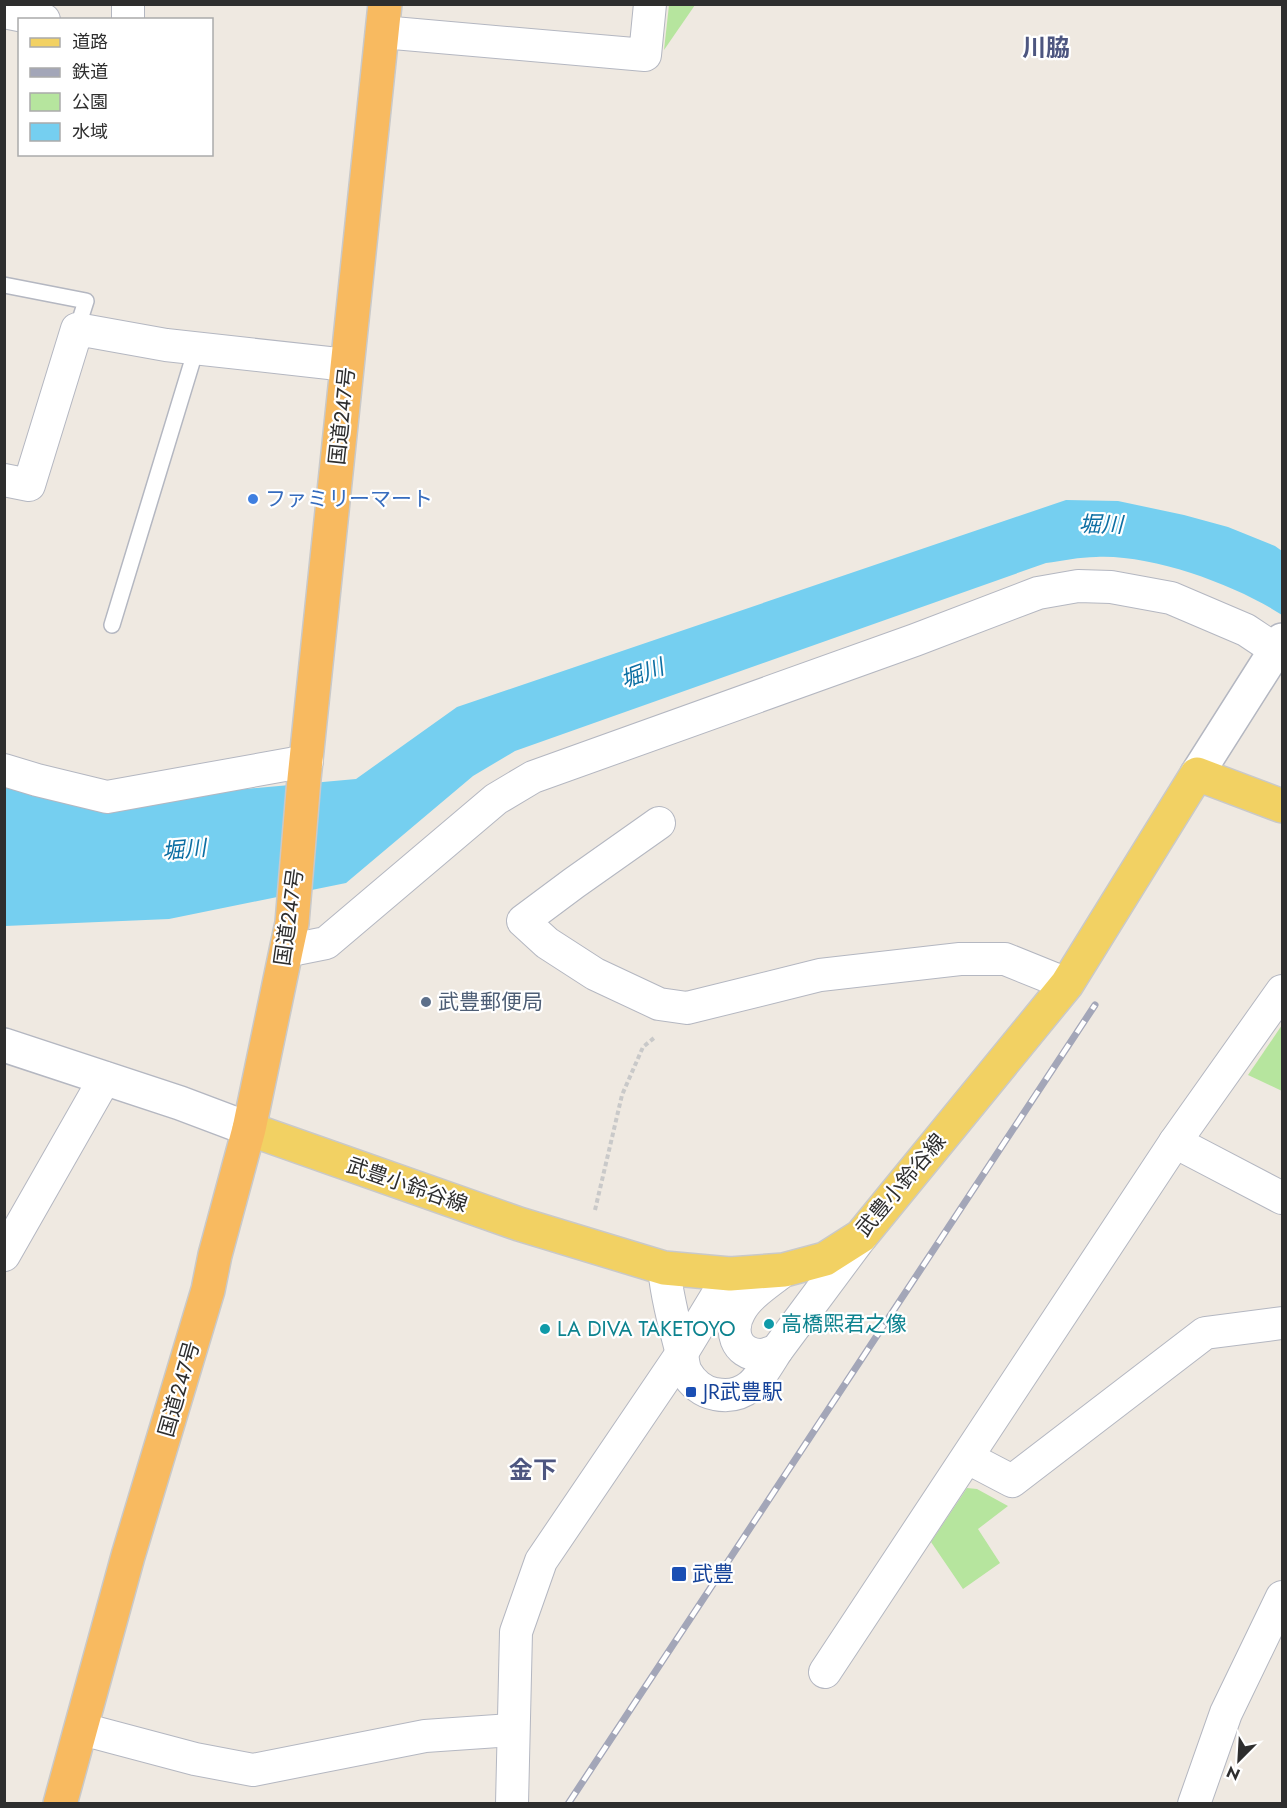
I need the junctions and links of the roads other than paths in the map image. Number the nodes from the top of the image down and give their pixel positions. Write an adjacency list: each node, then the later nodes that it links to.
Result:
1 (650, 4): 4 (street)
2 (4, 12): 3 (street)
3 (34, 18)
4 (383, 18): 8 (highway, 国道247号)
5 (4, 285): 6 (lane)
6 (78, 329): 7 (street); 9 (street)
7 (196, 349): 8 (street); 10 (lane)
8 (347, 365): 13 (highway, 国道247号)
9 (4, 480)
10 (112, 625)
11 (1279, 645): 14 (street); 17 (street)
12 (4, 770): 13 (street)
13 (305, 770): 17 (highway, 国道247号)
14 (1197, 774): 15 (main road); 18 (main road, 武豊小鈴谷線)
15 (1282, 806)
16 (659, 824): 18 (street)
17 (289, 937): 22 (highway, 国道247号)
18 (1067, 984): 25 (main road, 武豊小鈴谷線)
19 (1282, 991): 23 (street)
20 (4, 1045): 21 (street)
21 (105, 1078): 22 (street); 26 (street)
22 (249, 1129): 27 (main road, 武豊小鈴谷線); 36 (highway, 国道247号)
23 (1175, 1142): 24 (street); 33 (street)
24 (1282, 1198)
25 (861, 1236): 28 (main road, 武豊小鈴谷線); 31 (street)
26 (4, 1255)
27 (664, 1269): 29 (main road, 武豊小鈴谷線); 32 (street)
28 (784, 1270): 29 (main road, 武豊小鈴谷線); 31 (street)
29 (730, 1274): 32 (street)
30 (1282, 1323): 33 (street)
31 (777, 1350): 32 (street)
32 (682, 1353): 37 (street)
33 (968, 1458): 35 (street)
34 (1280, 1608): 40 (street)
35 (825, 1672)
36 (82, 1729): 37 (street); 38 (highway, 国道247号)
37 (512, 1730): 39 (street)
38 (60, 1803)
39 (512, 1803)
40 (1194, 1803)

